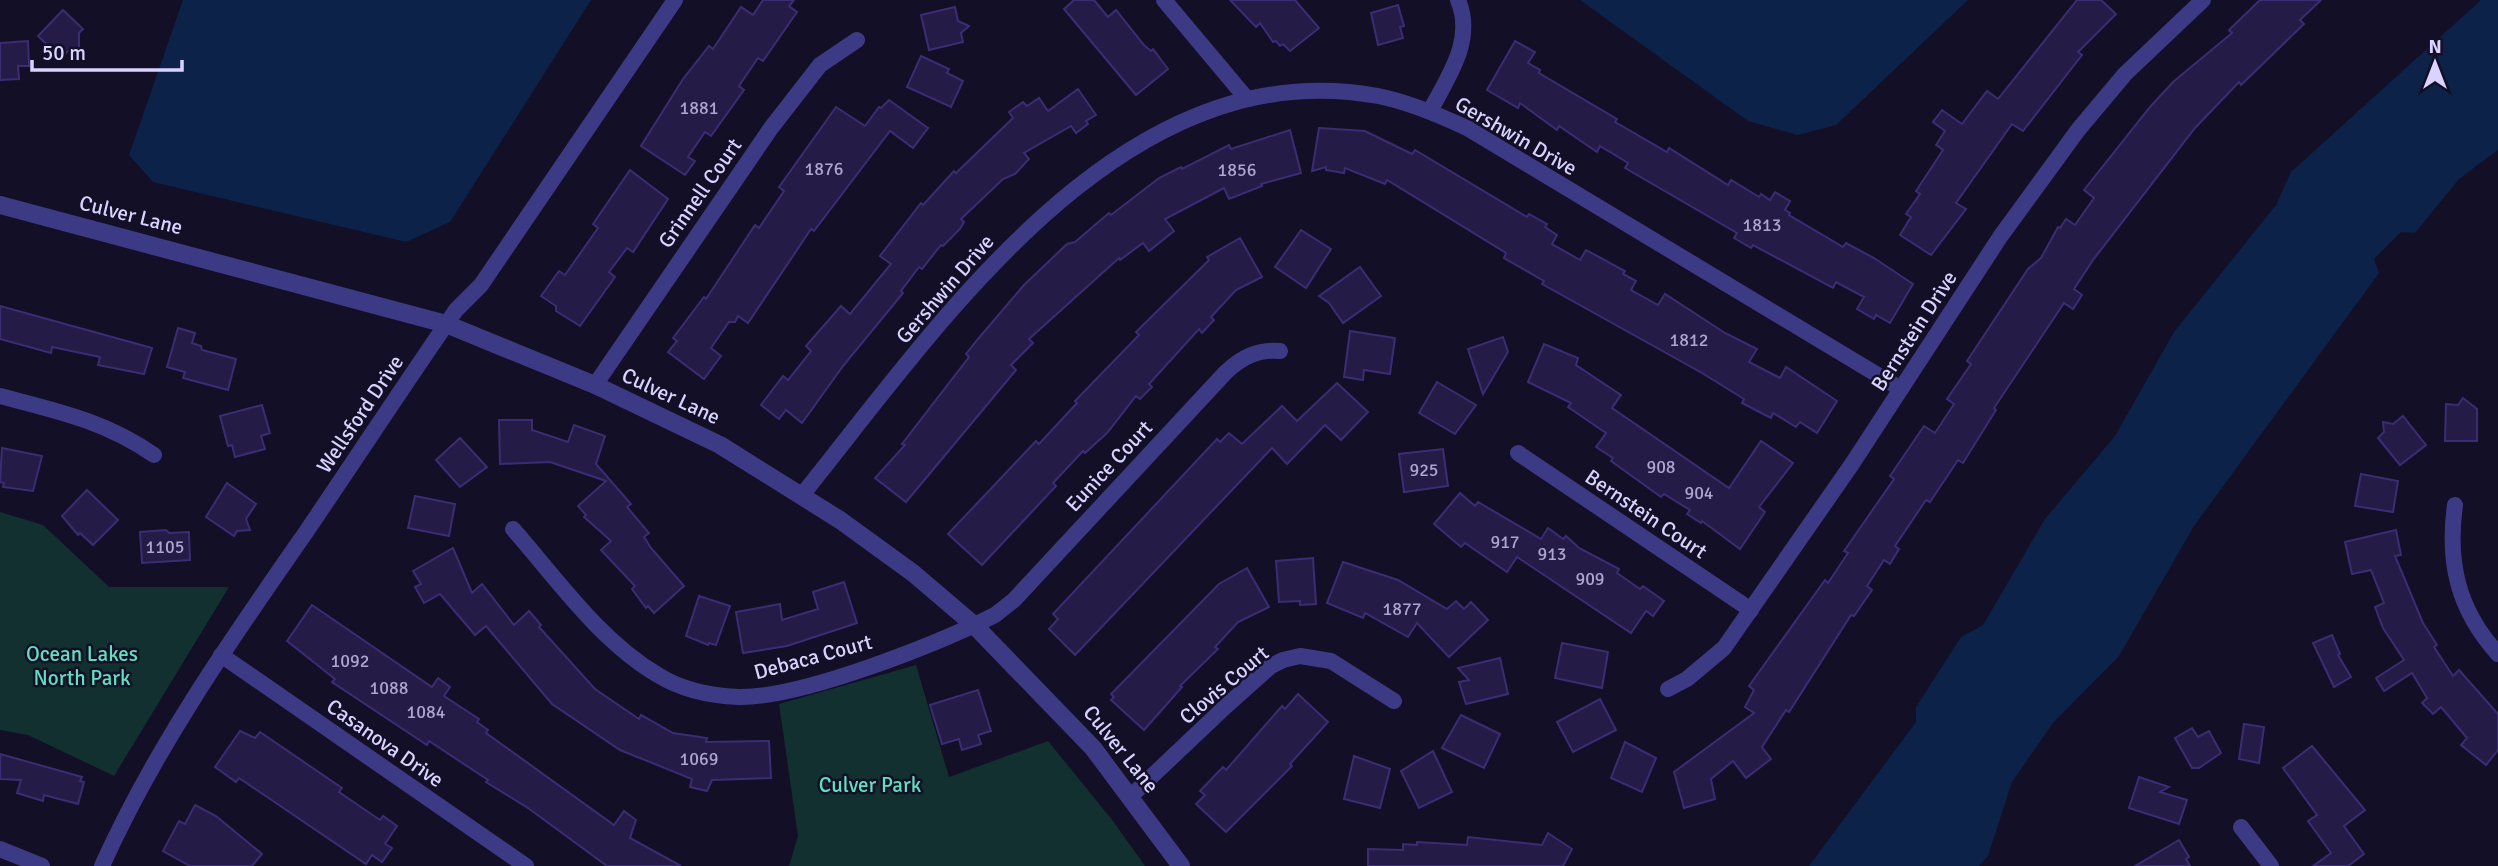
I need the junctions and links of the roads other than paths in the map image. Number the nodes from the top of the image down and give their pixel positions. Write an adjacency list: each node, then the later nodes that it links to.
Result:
1 (675, 0): 9 (street, Wellsford Drive)
2 (1164, 0): 6 (street)
3 (1458, 0): 7 (street)
4 (2203, 0): 12 (street, Bernstein Drive)
5 (857, 40): 11 (street, Grinnell Court)
6 (1247, 99): 7 (street, Gershwin Drive); 16 (street, Gershwin Drive)
7 (1430, 111): 12 (street, Gershwin Drive)
8 (0, 205): 9 (street, Culver Lane)
9 (446, 324): 11 (street, Culver Lane); 22 (street, Wellsford Drive)
10 (1280, 351): 20 (street, Eunice Court)
11 (595, 385): 16 (street, Culver Lane)
12 (1901, 389): 19 (street, Bernstein Drive)
13 (0, 396): 15 (street)
14 (1518, 453): 19 (street, Bernstein Court)
15 (154, 455)
16 (802, 495): 20 (street, Culver Lane)
17 (2455, 505): 21 (street)
18 (513, 529): 20 (street, Debaca Court)
19 (1751, 610): 23 (street, Bernstein Drive)
20 (974, 625): 25 (street, Culver Lane)
21 (2498, 654)
22 (221, 655): 29 (street, Wellsford Drive); 30 (street, Casanova Drive)
23 (1668, 689)
24 (1394, 701): 25 (street, Clovis Court)
25 (1132, 796): 31 (street, Culver Lane)
26 (2241, 827): 32 (street)
27 (0, 849): 28 (street)
28 (42, 866)
29 (102, 866)
30 (526, 866)
31 (1181, 866)
32 (2271, 866)

